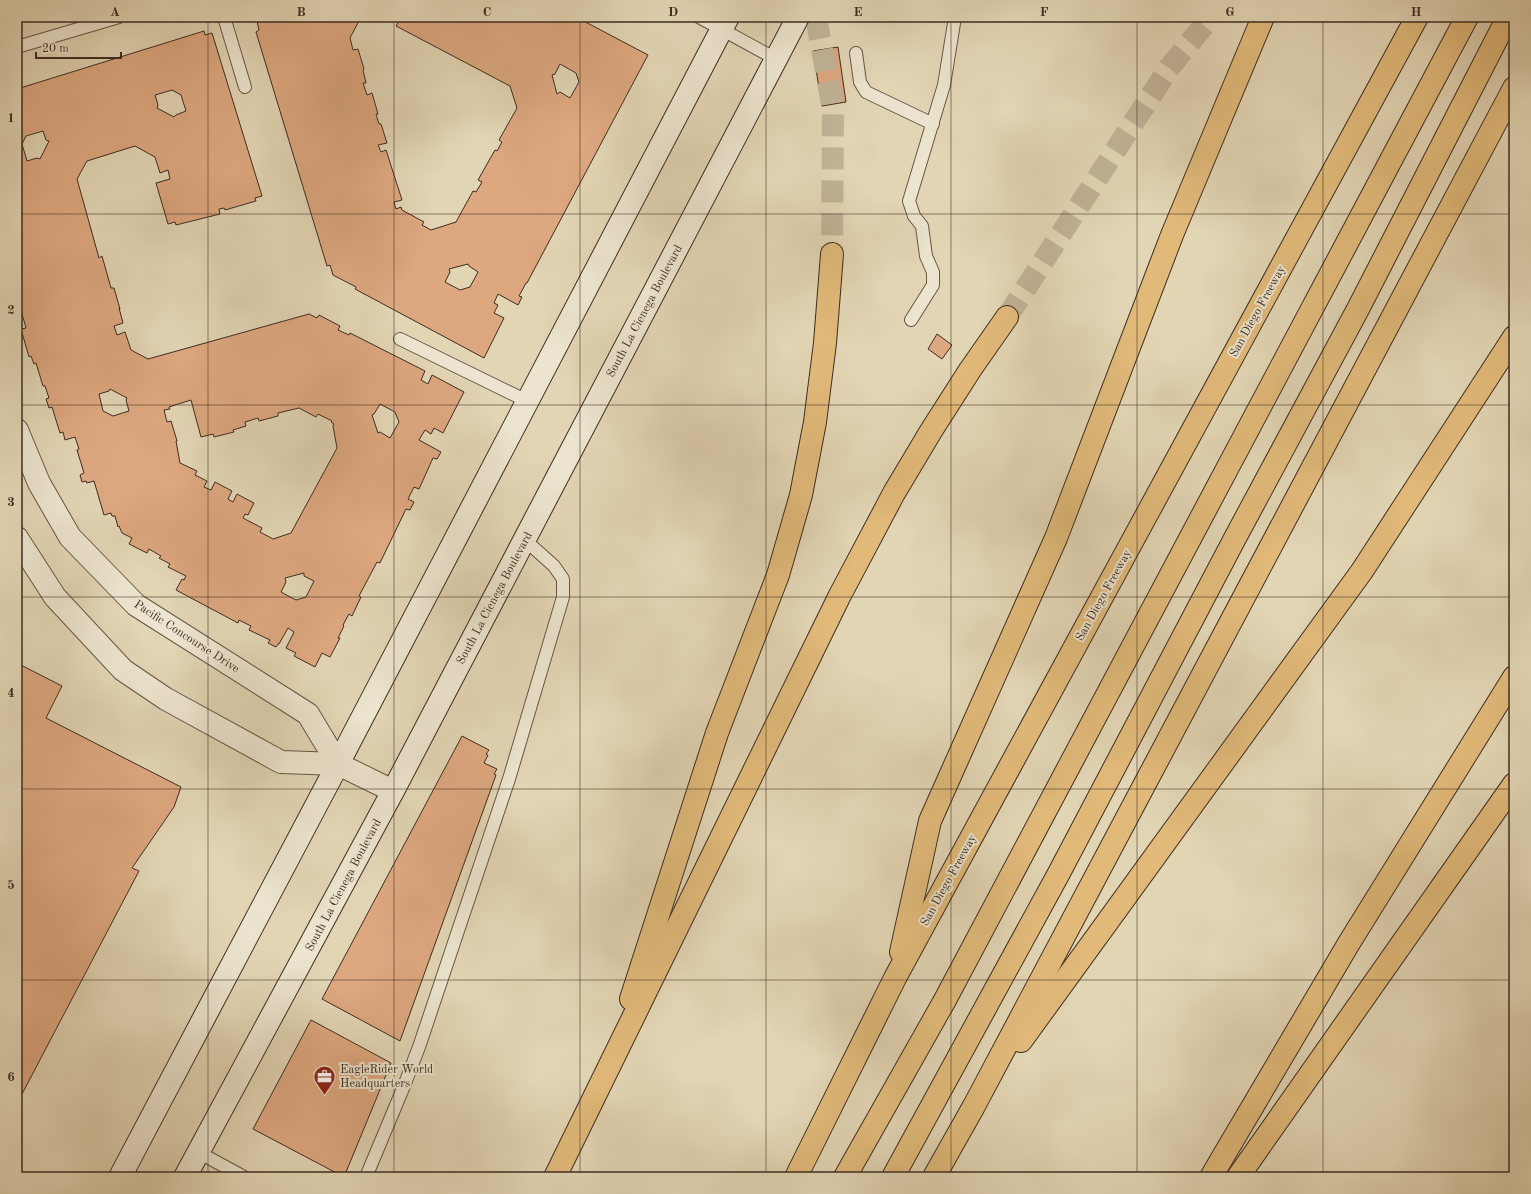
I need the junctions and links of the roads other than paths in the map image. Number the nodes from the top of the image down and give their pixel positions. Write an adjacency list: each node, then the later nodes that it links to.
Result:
1 (119, 17): 11 (lane)
2 (224, 17): 14 (lane)
3 (699, 17): 10 (lane)
4 (798, 17): 13 (main road, South La Cienega Boulevard)
5 (955, 17): 16 (lane)
6 (1263, 17): 30 (highway)
7 (1417, 17): 30 (highway, San Diego Freeway)
8 (1467, 17): 40 (highway)
9 (1508, 17): 41 (highway)
10 (725, 23): 13 (lane); 22 (main road)
11 (17, 47)
12 (856, 53): 16 (lane)
13 (776, 59): 25 (main road, South La Cienega Boulevard)
14 (246, 87)
15 (1514, 88): 32 (highway)
16 (933, 124): 19 (lane)
17 (832, 254): 31 (highway)
18 (1007, 316): 31 (highway)
19 (911, 320)
20 (1514, 337): 32 (highway)
21 (400, 339): 22 (lane)
22 (528, 401): 27 (main road)
23 (17, 430): 27 (main road, Pacific Concourse Drive)
24 (17, 538): 27 (main road)
25 (524, 540): 29 (main road, South La Cienega Boulevard); 37 (lane)
26 (1514, 677): 43 (highway)
27 (338, 764): 29 (main road); 34 (main road)
28 (1514, 784): 44 (highway)
29 (393, 791): 33 (main road, South La Cienega Boulevard)
30 (895, 978): 39 (highway, San Diego Freeway)
31 (608, 1072): 38 (highway)
32 (974, 1106): 42 (highway)
33 (198, 1152): 35 (main road, South La Cienega Boulevard); 36 (lane)
34 (120, 1177)
35 (185, 1177)
36 (244, 1177)
37 (366, 1177)
38 (555, 1177)
39 (796, 1177)
40 (845, 1177)
41 (894, 1177)
42 (934, 1177)
43 (1211, 1177)
44 (1238, 1177)

